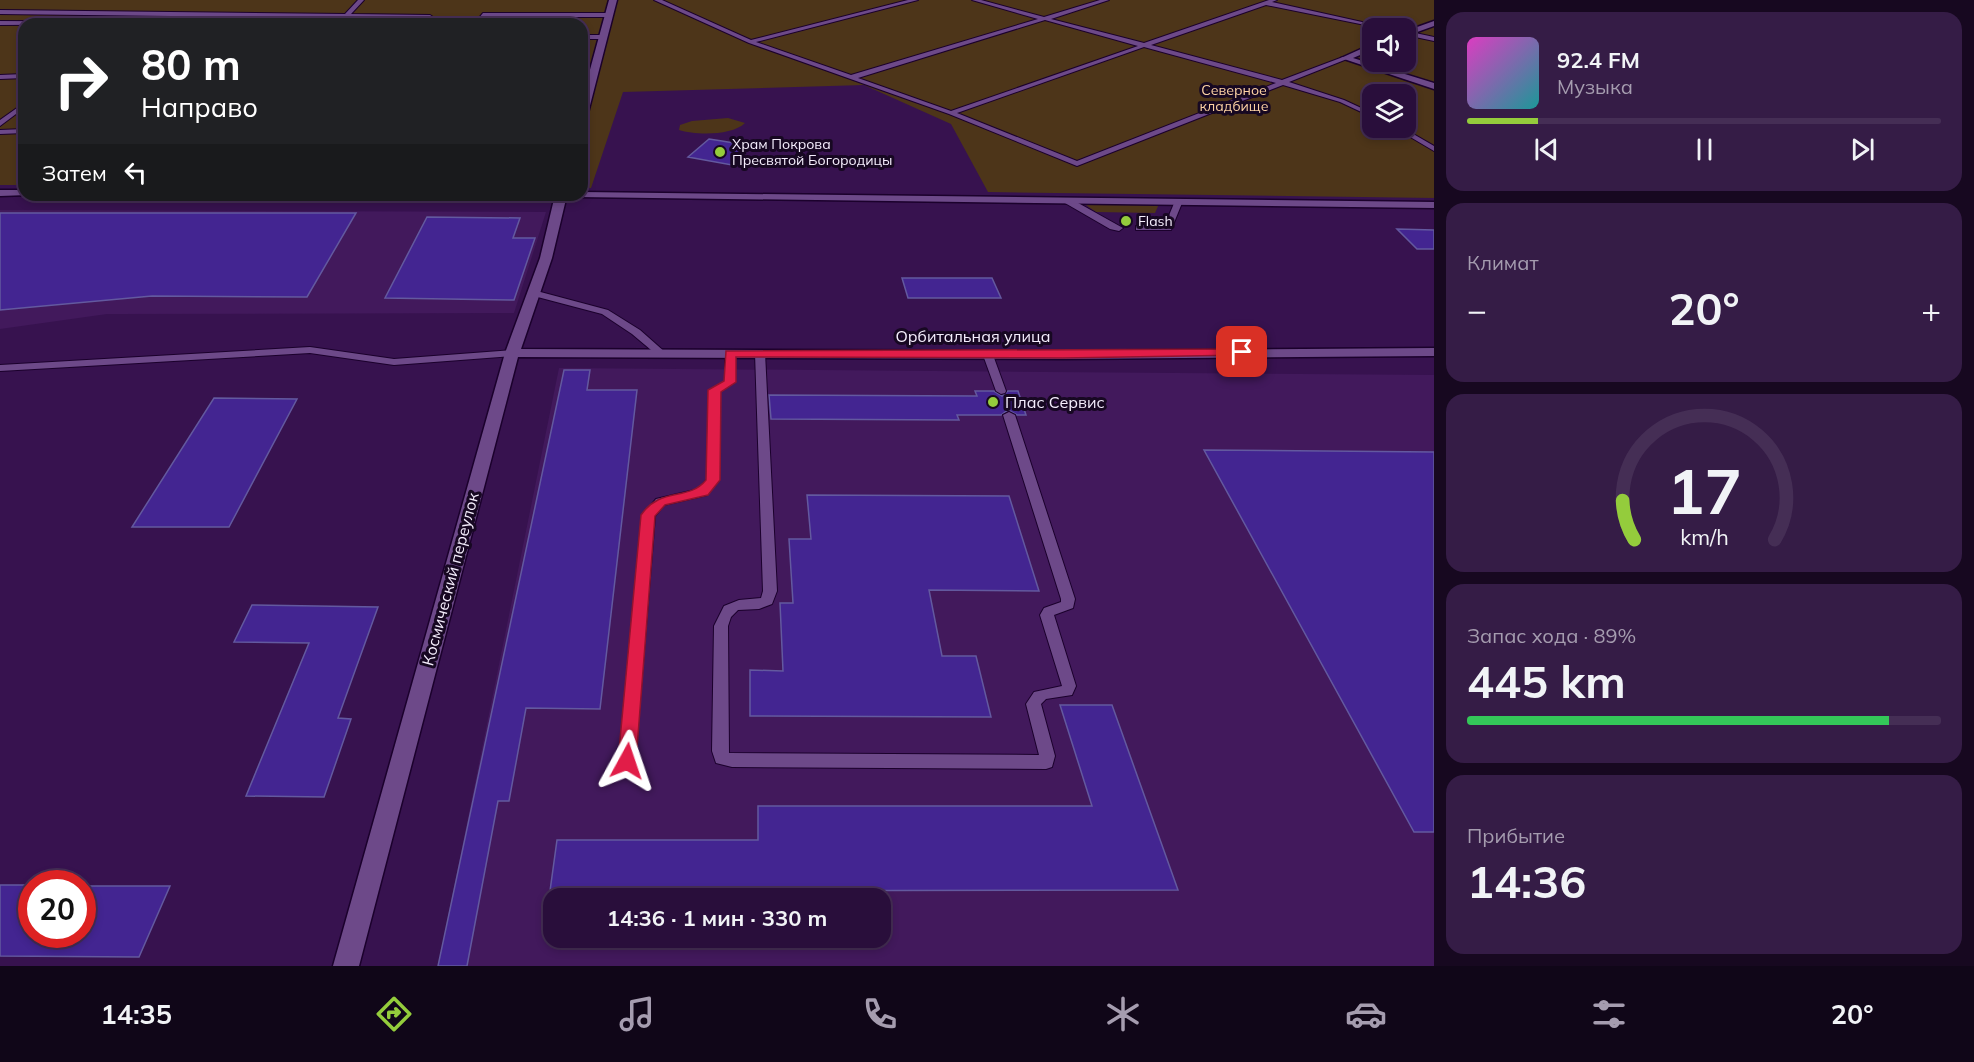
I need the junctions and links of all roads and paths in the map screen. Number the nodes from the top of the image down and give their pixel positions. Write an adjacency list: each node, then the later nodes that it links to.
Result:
1 (361, 0): 12 (lane)
2 (613, 0): 11 (street)
3 (657, 0): 25 (lane)
4 (915, 0): 25 (lane)
5 (975, 0): 15 (lane)
6 (1106, 0): 15 (lane)
7 (1254, 0): 9 (lane)
8 (1274, 0): 9 (lane)
9 (1266, 3): 19 (lane); 26 (lane)
10 (0, 12): 12 (lane)
11 (609, 15): 14 (lane); 23 (street)
12 (346, 16): 13 (lane)
13 (430, 18)
14 (481, 18)
15 (1041, 19): 26 (lane); 31 (lane)
16 (0, 22): 17 (lane)
17 (18, 22)
18 (1434, 22): 20 (street)
19 (1362, 23)
20 (1416, 29)
21 (1416, 35): 24 (lane)
22 (588, 36): 23 (lane)
23 (603, 37): 34 (street)
24 (1434, 39)
25 (751, 42): 31 (lane)
26 (1149, 46): 32 (lane); 37 (lane)
27 (1362, 51): 28 (street)
28 (1345, 57): 32 (lane); 33 (street)
29 (0, 76): 30 (lane)
30 (18, 76)
31 (853, 77): 37 (lane)
32 (1284, 83): 36 (lane); 37 (lane)
33 (1434, 86)
34 (588, 94)
35 (18, 110): 38 (lane)
36 (1362, 110)
37 (951, 113)
38 (0, 124)
39 (18, 131): 40 (lane)
40 (0, 132)
41 (1416, 138): 42 (lane)
42 (1434, 149)
43 (0, 193): 44 (street)
44 (18, 193)
45 (588, 195): 47 (street)
46 (560, 201): 52 (street, Космический переулок)
47 (1068, 201): 48 (street); 50 (lane)
48 (1178, 203): 49 (street); 51 (lane)
49 (1434, 206)
50 (1119, 228)
51 (1139, 228)
52 (533, 293): 54 (street, Космический переулок); 55 (lane)
53 (1434, 352): 58 (street, Орбитальная улица)
54 (512, 353): 55 (street, Орбитальная улица); 59 (lane); 63 (street, Космический переулок)
55 (661, 353): 56 (street, Орбитальная улица)
56 (730, 353): 57 (street, Орбитальная улица); 62 (lane)
57 (760, 353): 58 (street, Орбитальная улица); 61 (lane)
58 (988, 354): 60 (lane)
59 (0, 368)
60 (1001, 391)
61 (1009, 415)
62 (627, 761)
63 (346, 966)

